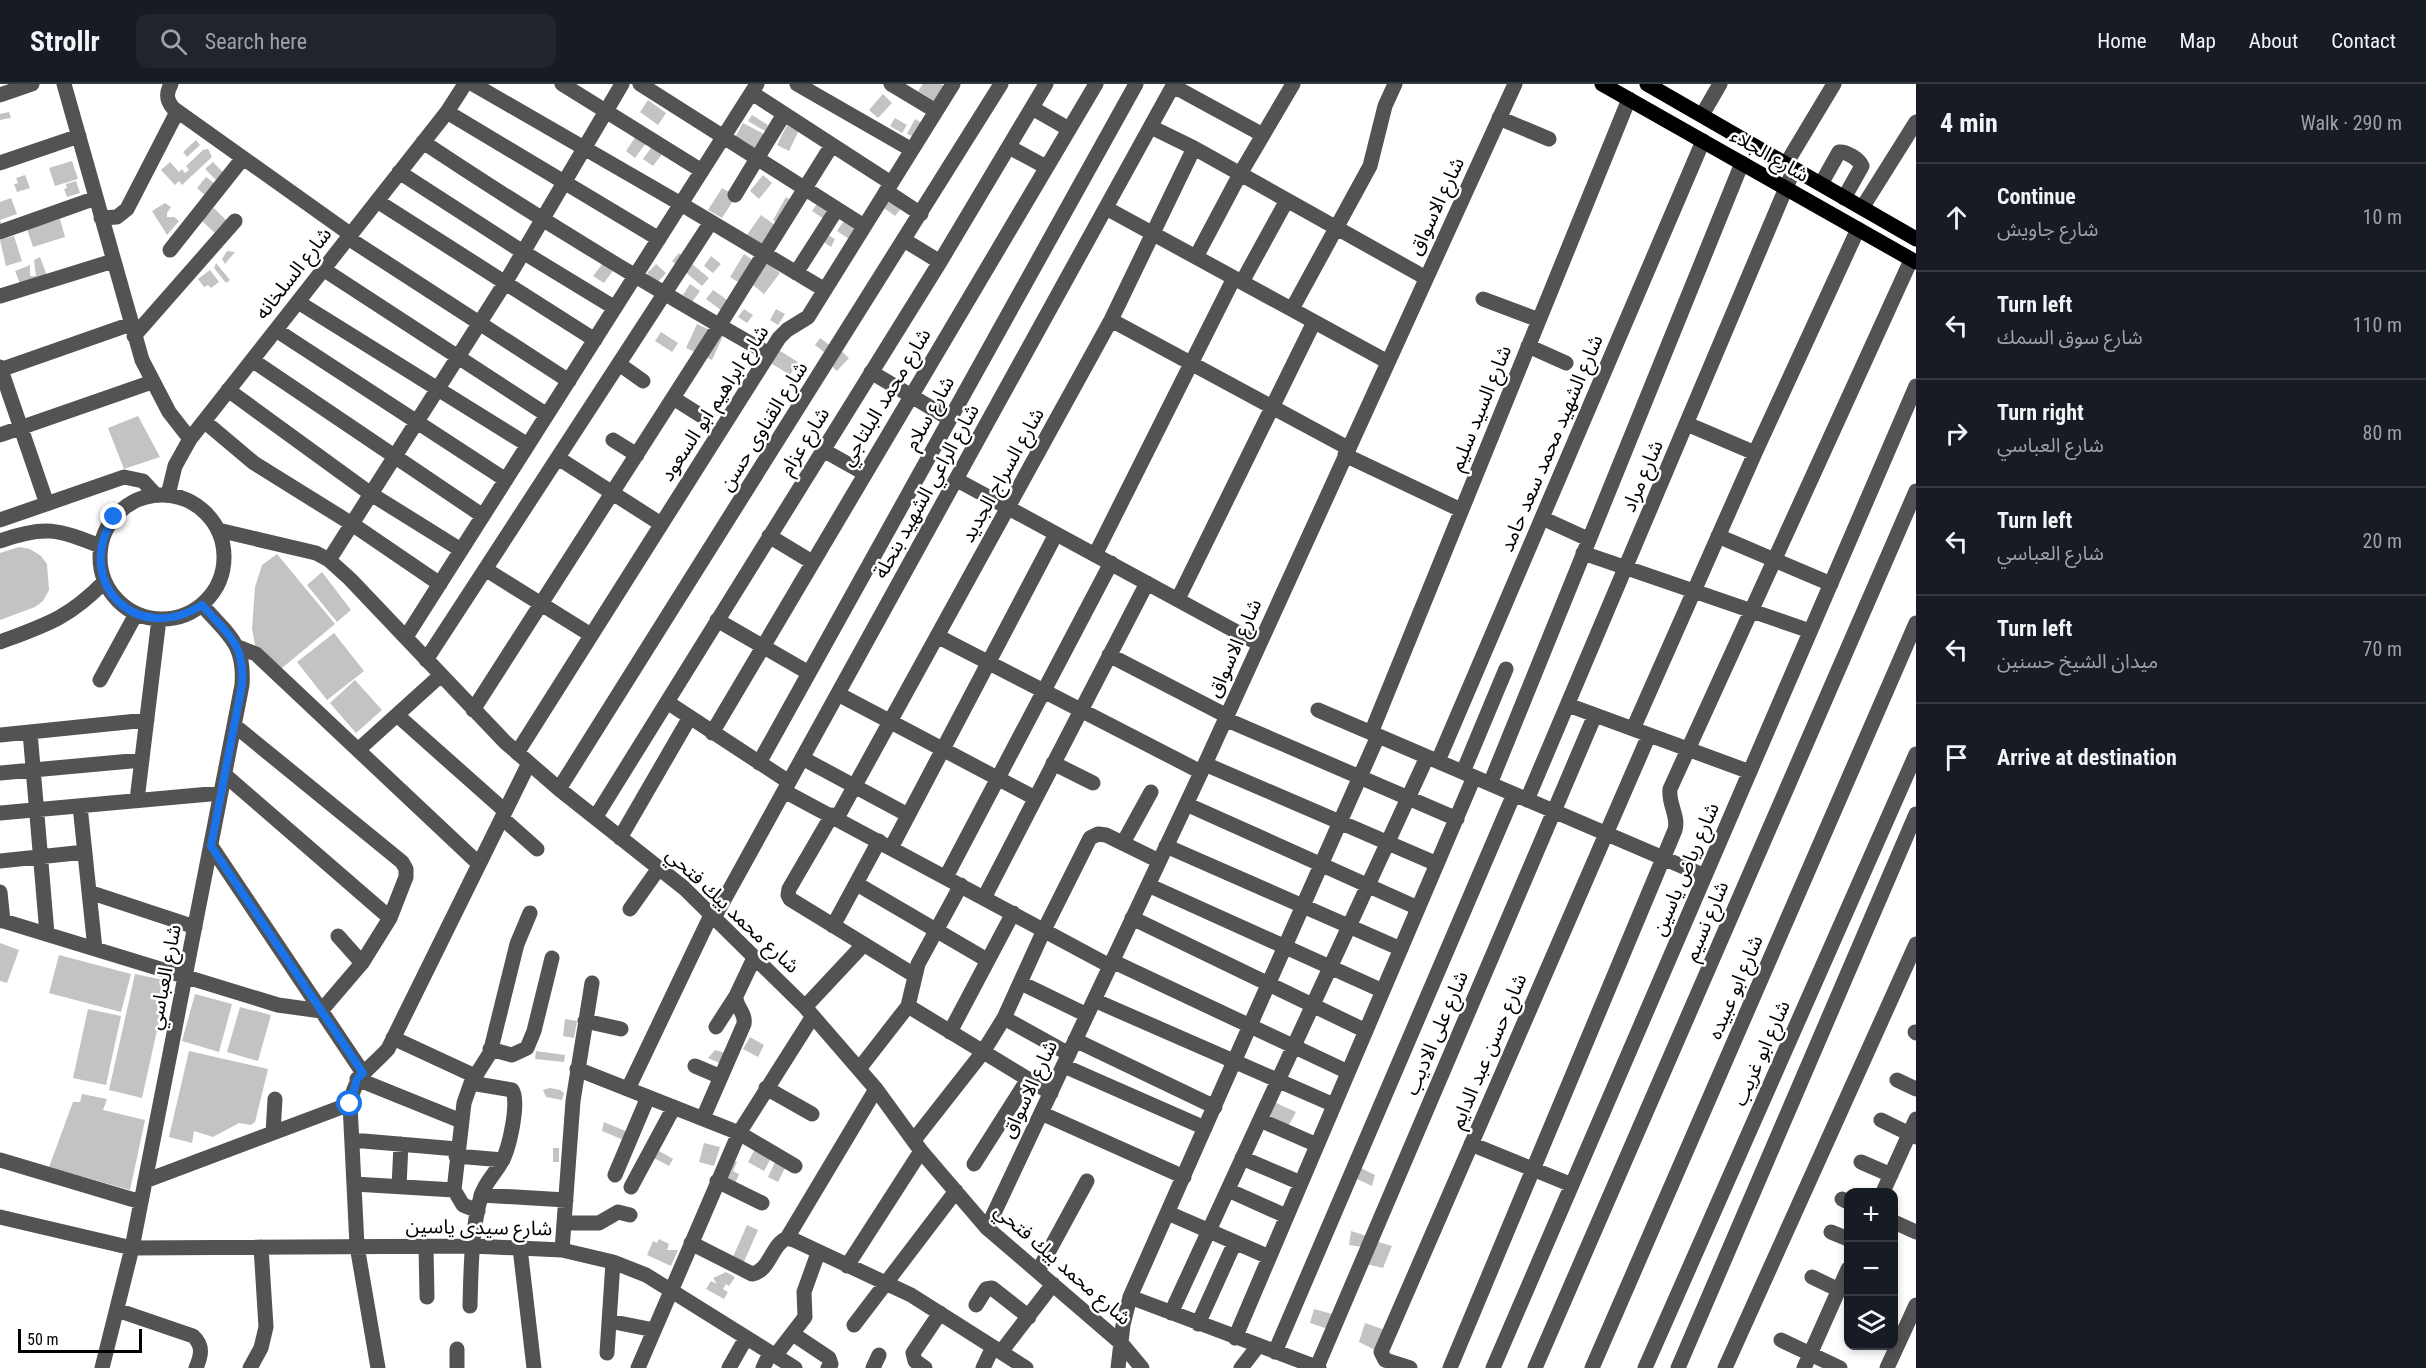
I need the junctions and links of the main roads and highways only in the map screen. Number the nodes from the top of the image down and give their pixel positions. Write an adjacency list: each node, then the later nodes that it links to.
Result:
1 (1602, 84): 4 (main road, شارع الجلاء)
2 (1648, 84): 3 (main road, شارع الجلاء)
3 (1916, 239)
4 (1914, 261)

